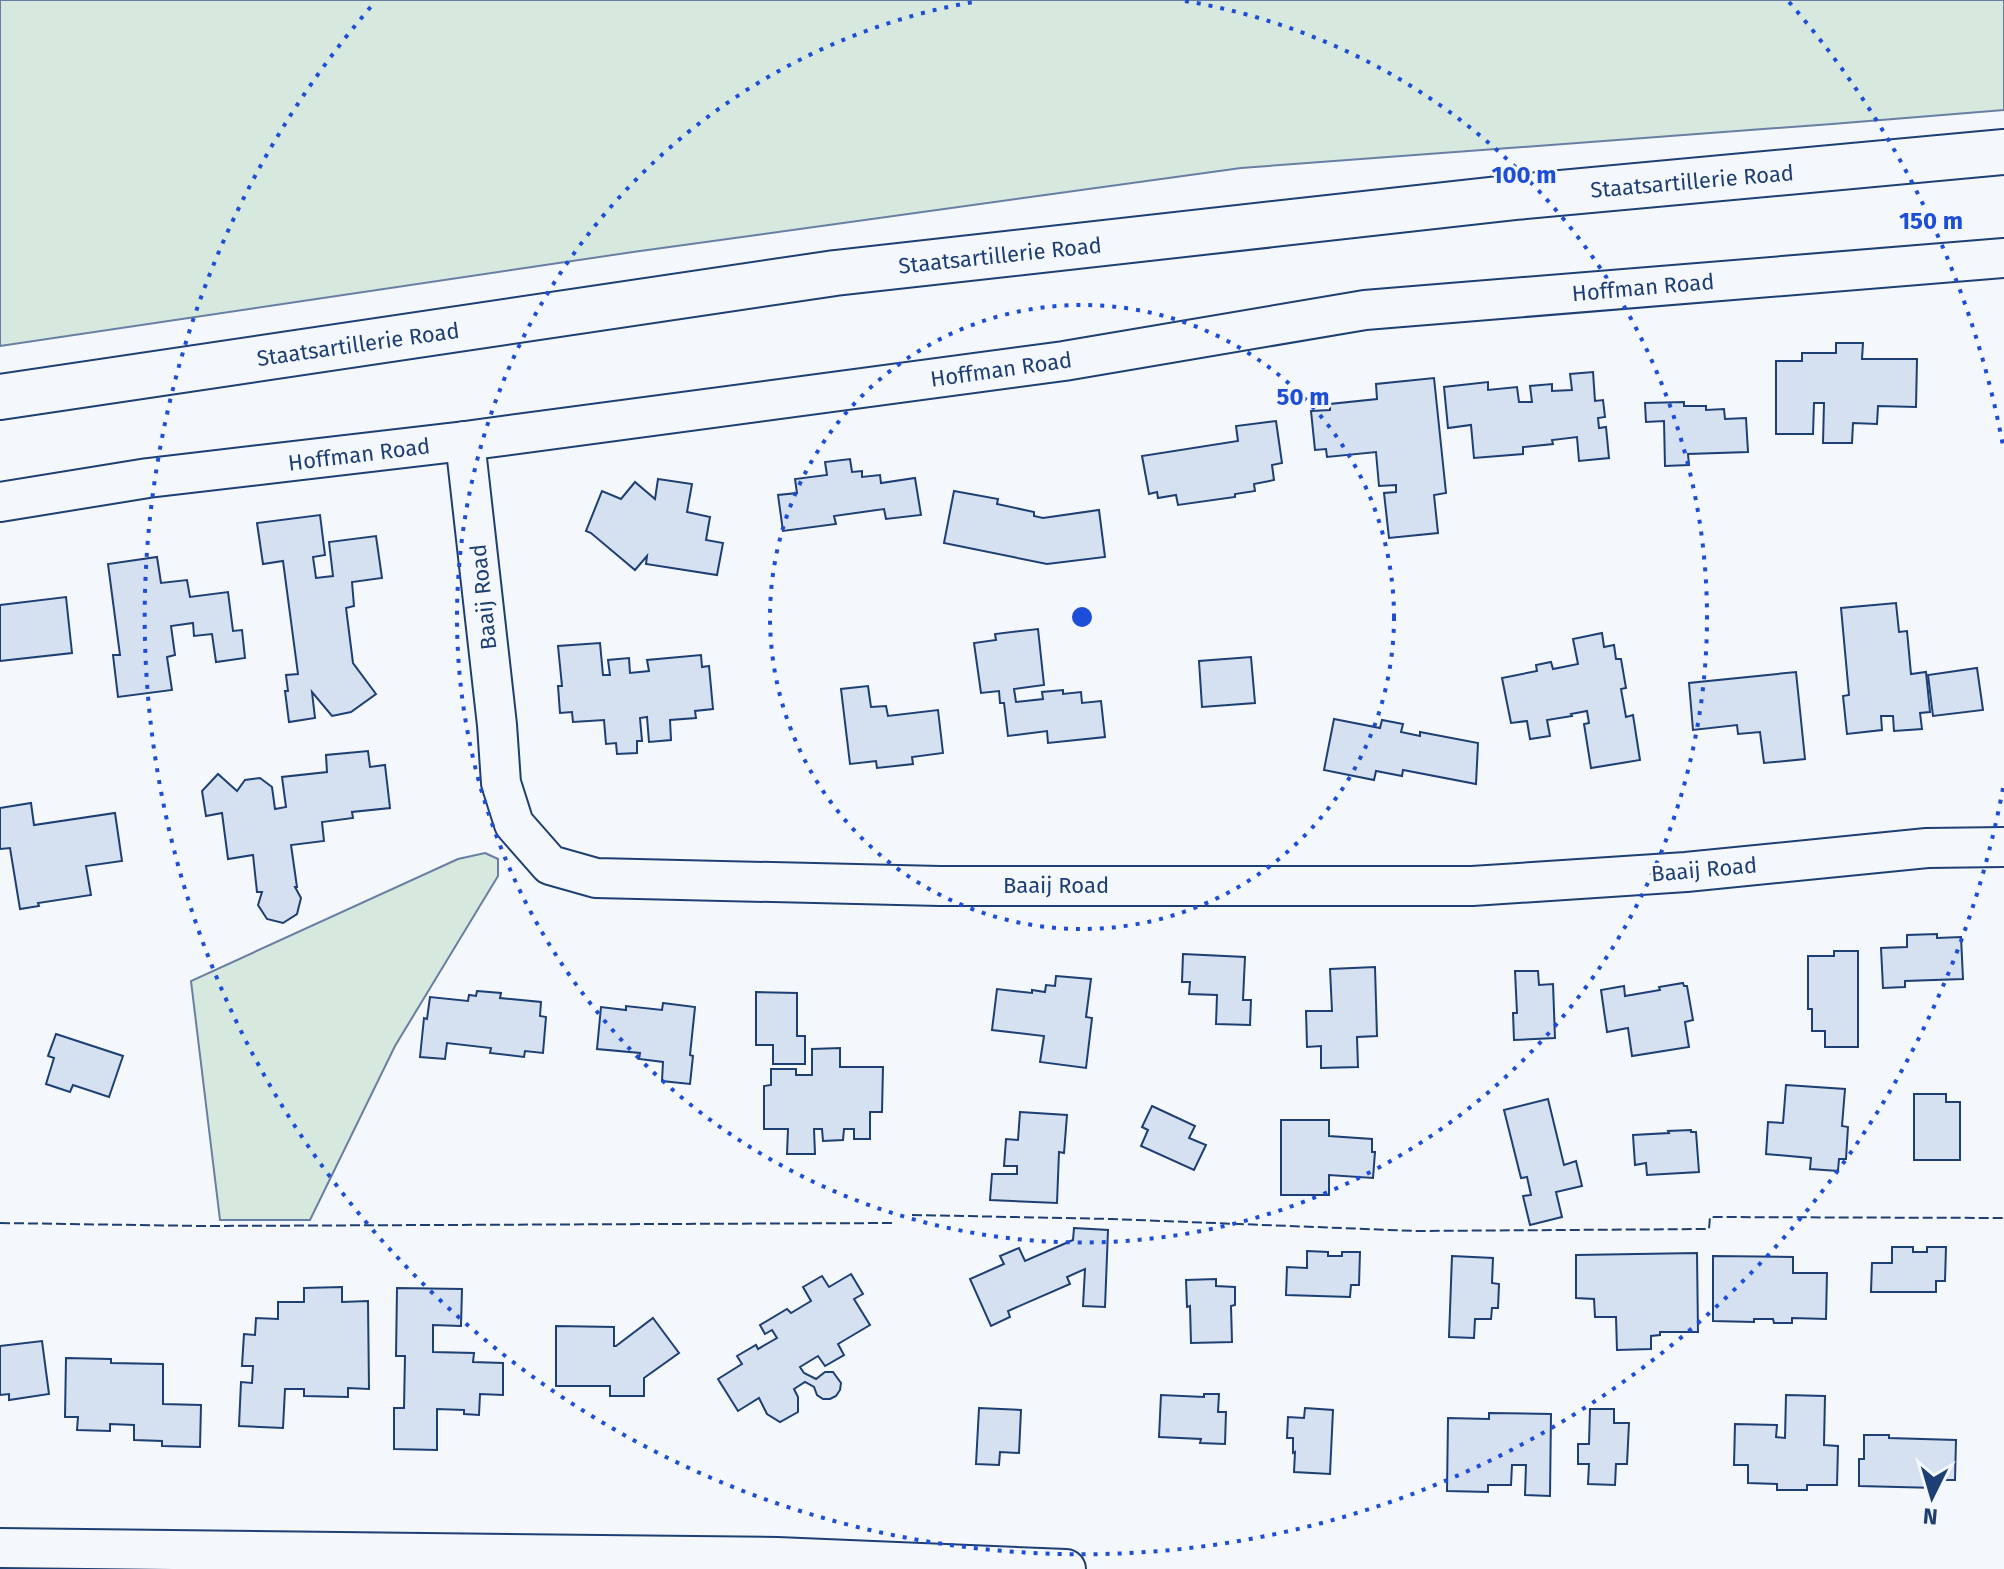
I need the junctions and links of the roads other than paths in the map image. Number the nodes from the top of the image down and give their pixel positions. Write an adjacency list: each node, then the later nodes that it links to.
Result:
1 (2004, 152): 3 (street, Staatsartillerie Road)
2 (2004, 258): 4 (street, Hoffman Road)
3 (0, 397)
4 (465, 441): 5 (street, Hoffman Road); 6 (street, Baaij Road)
5 (0, 502)
6 (2004, 847)
7 (0, 1548): 8 (street)
8 (777, 1563): 9 (street)
9 (1066, 1569)

